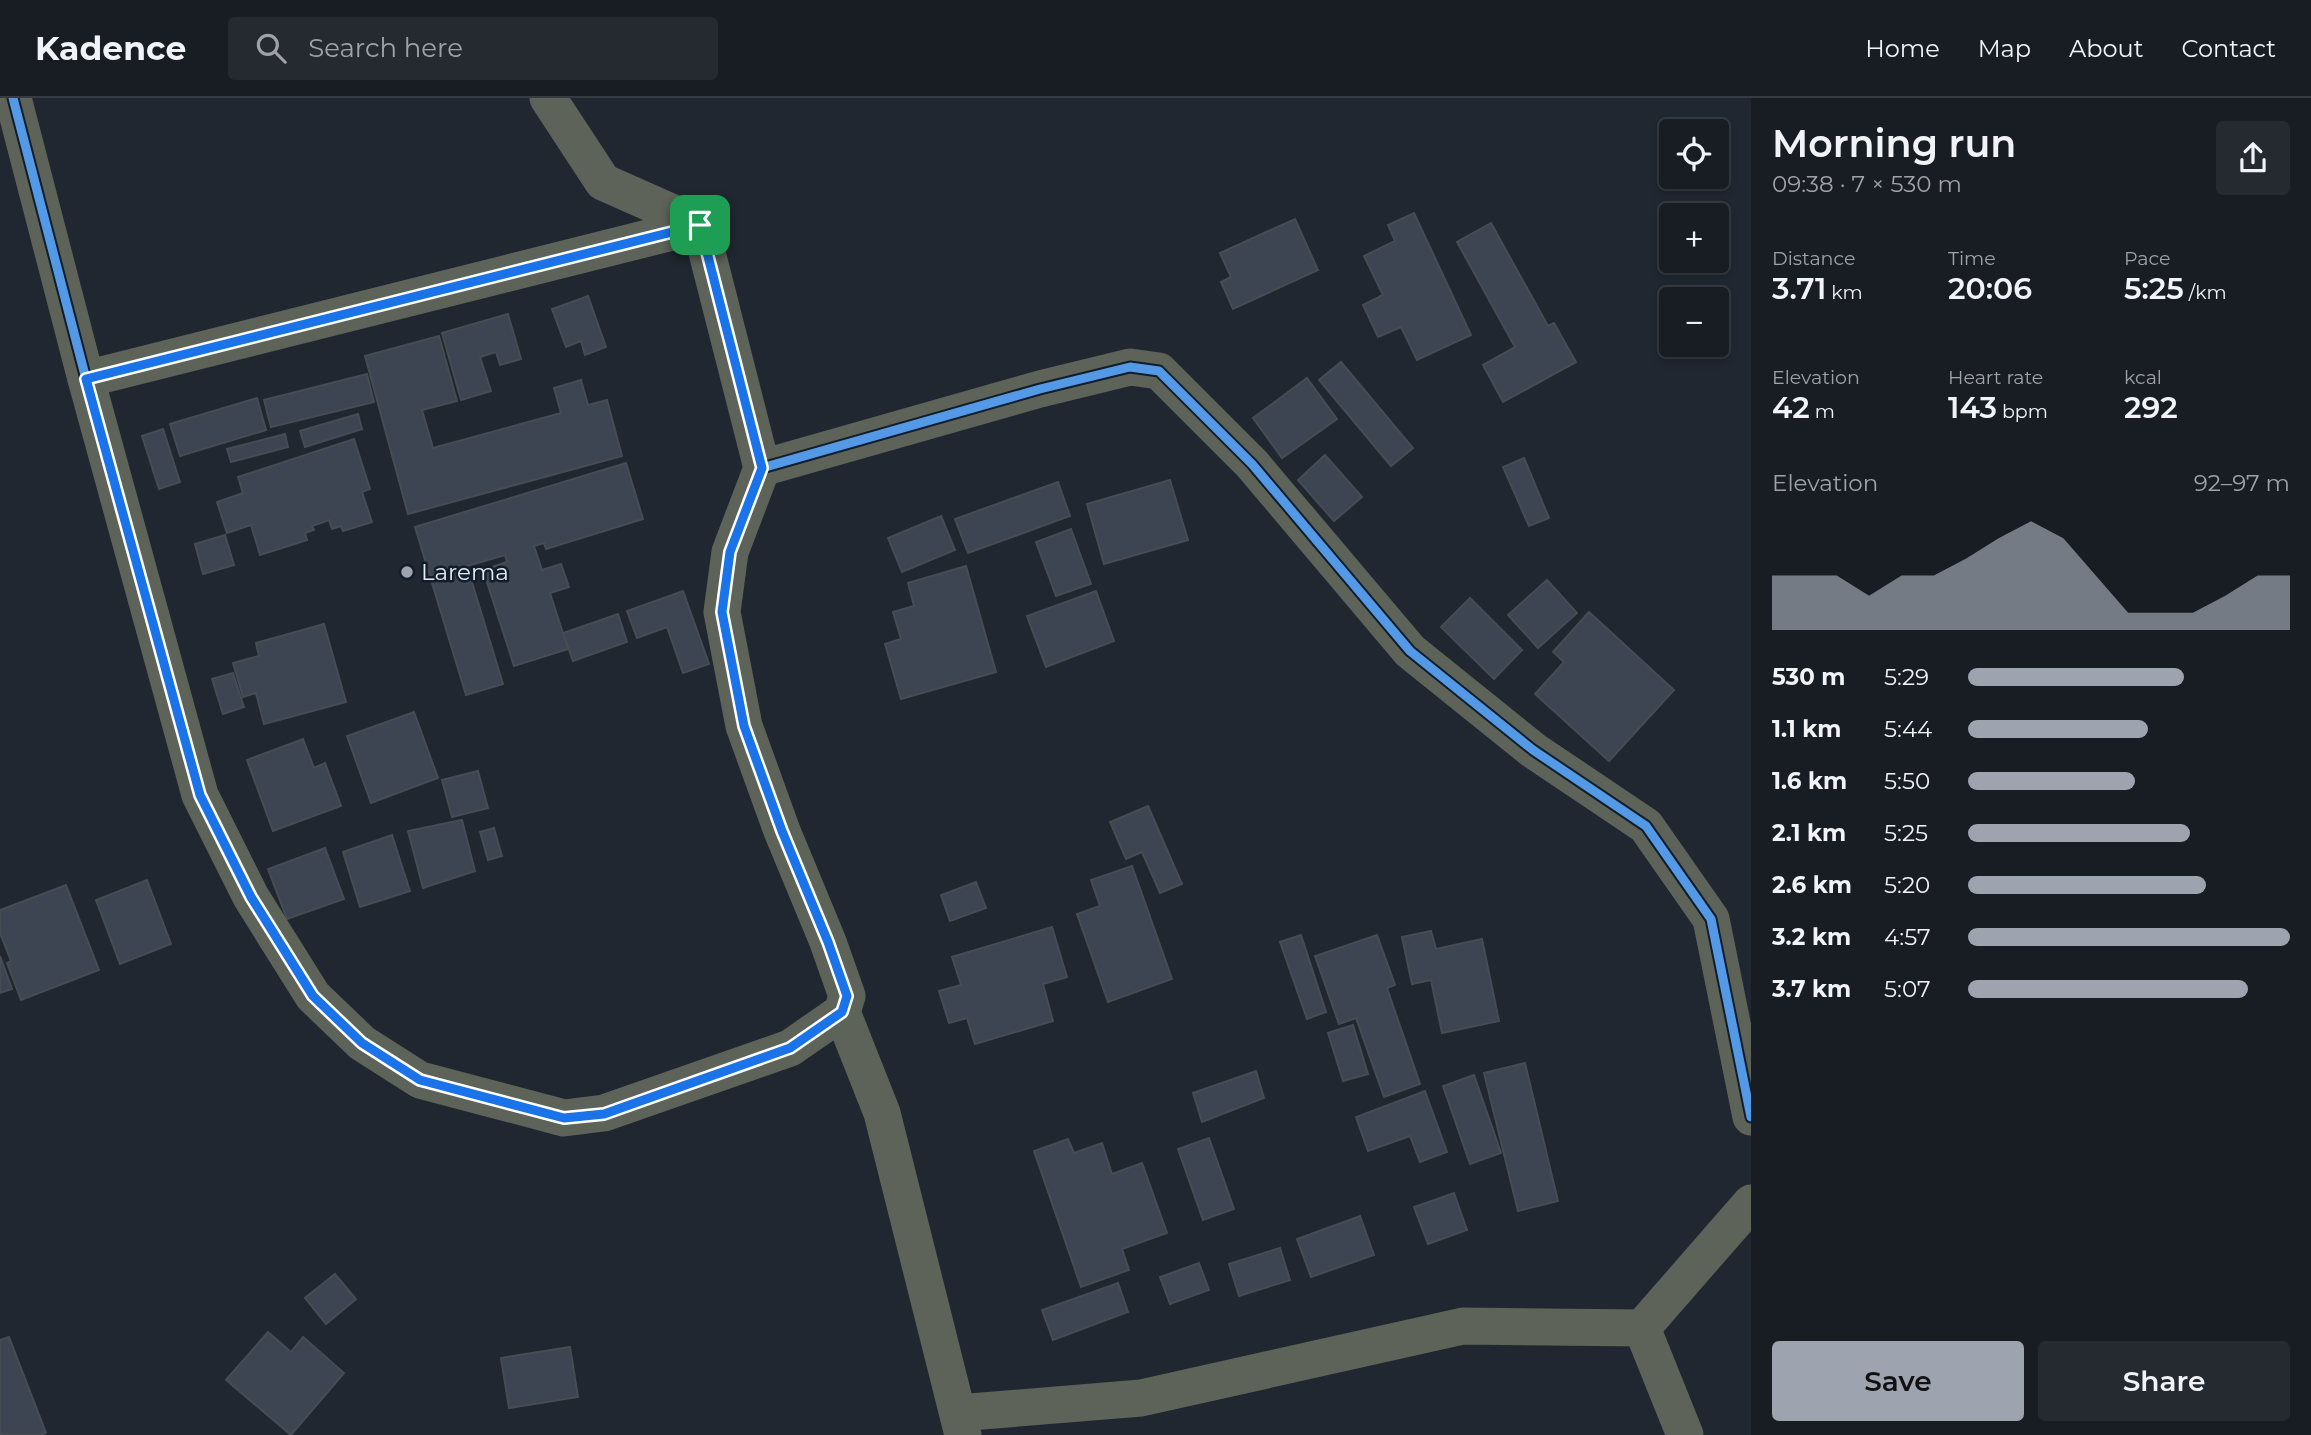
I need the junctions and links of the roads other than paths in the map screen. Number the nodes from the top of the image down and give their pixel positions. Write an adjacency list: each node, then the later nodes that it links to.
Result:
1 (13, 98): 4 (street)
2 (548, 98): 3 (street)
3 (700, 225): 4 (street); 5 (street)
4 (86, 379): 6 (street)
5 (762, 468): 6 (street); 7 (street)
6 (842, 1012): 10 (street)
7 (1751, 1117)
8 (1751, 1203): 9 (street)
9 (1642, 1328): 10 (street); 11 (street)
10 (960, 1424)
11 (1685, 1435)

